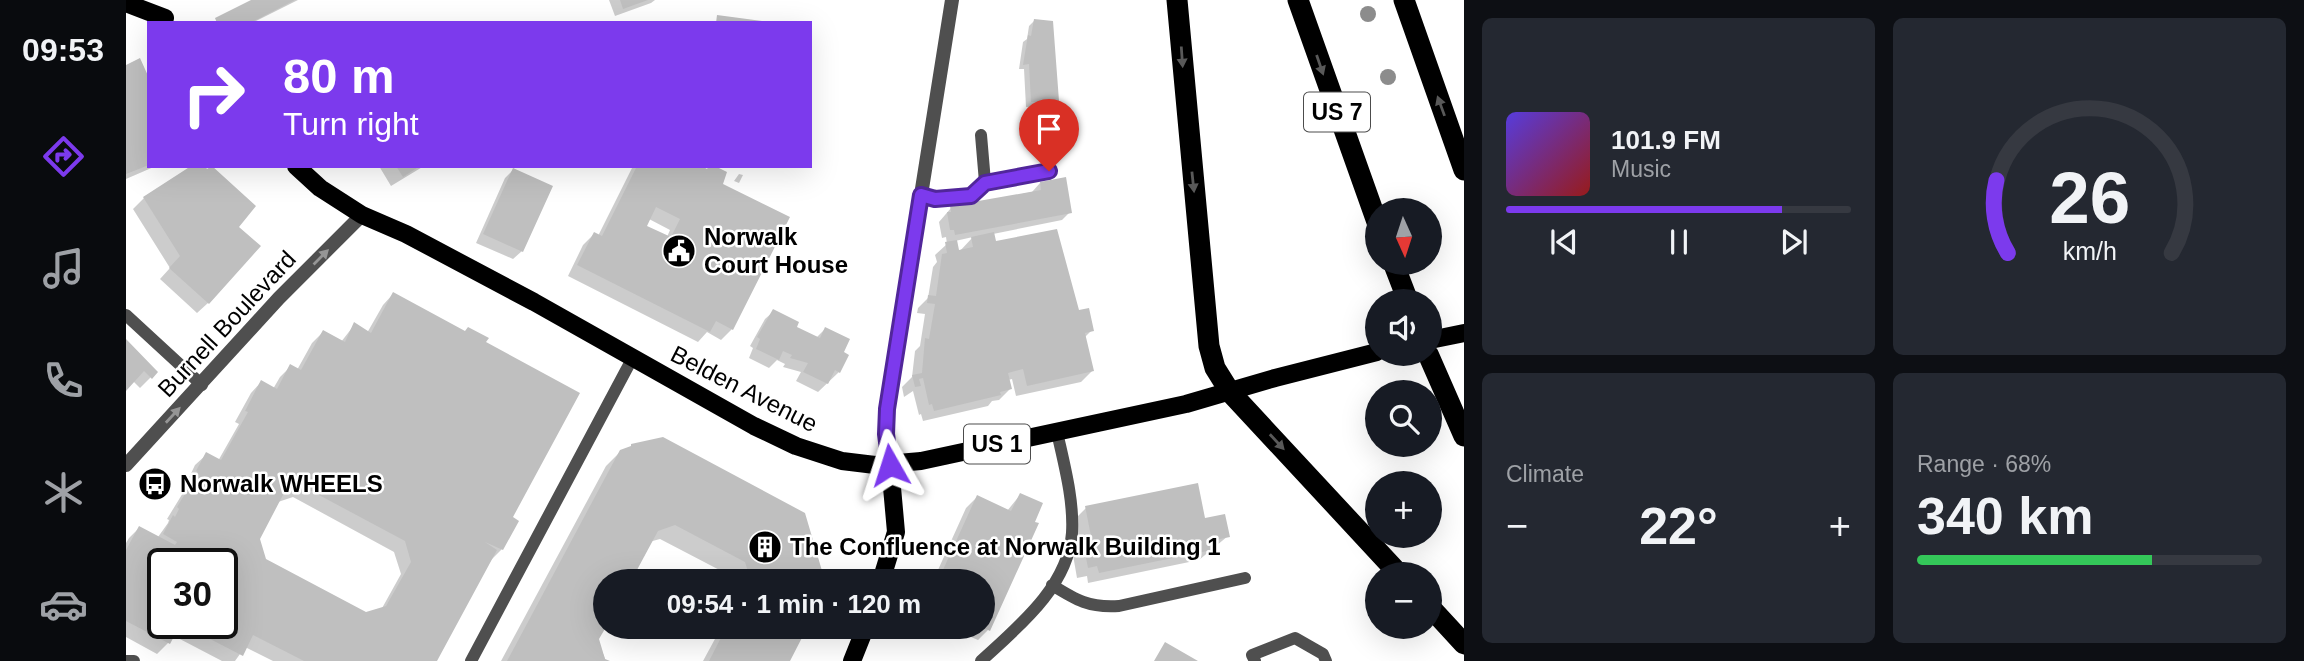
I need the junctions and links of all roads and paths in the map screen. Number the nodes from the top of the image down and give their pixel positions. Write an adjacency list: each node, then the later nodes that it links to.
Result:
1 (156, 0): 7 (main road)
2 (952, 0): 13 (street)
3 (1177, 0): 23 (highway, one-way to 23)
4 (1298, 0): 14 (highway, US 7, one-way to 14)
5 (1404, 0): 11 (highway, one-way to 5)
6 (126, 3): 7 (main road)
7 (167, 20)
8 (1044, 128): 12 (lane)
9 (981, 135): 12 (lane)
10 (298, 168): 15 (main road, Belden Avenue)
11 (1464, 170)
12 (985, 183): 13 (lane)
13 (921, 195): 27 (street)
14 (1368, 198)
15 (362, 215): 20 (main road, Belden Avenue); 22 (street, Burnell Boulevard, one-way to 15)
16 (126, 315): 22 (lane)
17 (1464, 333): 18 (main road)
18 (1442, 338)
19 (1365, 355): 23 (main road, Belden Avenue / US 1)
20 (632, 359): 27 (main road, Belden Avenue); 37 (lane)
21 (1433, 366): 25 (highway)
22 (202, 385): 26 (street, Burnell Boulevard, one-way to 22)
23 (1230, 392): 24 (main road, Belden Avenue / US 1); 28 (highway, one-way to 28)
24 (1057, 432): 27 (main road, Belden Avenue / US 1); 31 (lane)
25 (1464, 436)
26 (126, 465)
27 (890, 465): 29 (main road)
28 (1388, 562)
29 (885, 569)
30 (1245, 578): 31 (lane)
31 (1052, 585): 39 (lane)
32 (1442, 620): 34 (highway)
33 (861, 639): 38 (main road)
34 (1464, 645)
35 (126, 661): 36 (lane)
36 (134, 661)
37 (471, 661)
38 (852, 661)
39 (981, 661)
40 (1255, 661): 41 (lane)
41 (1326, 661)

